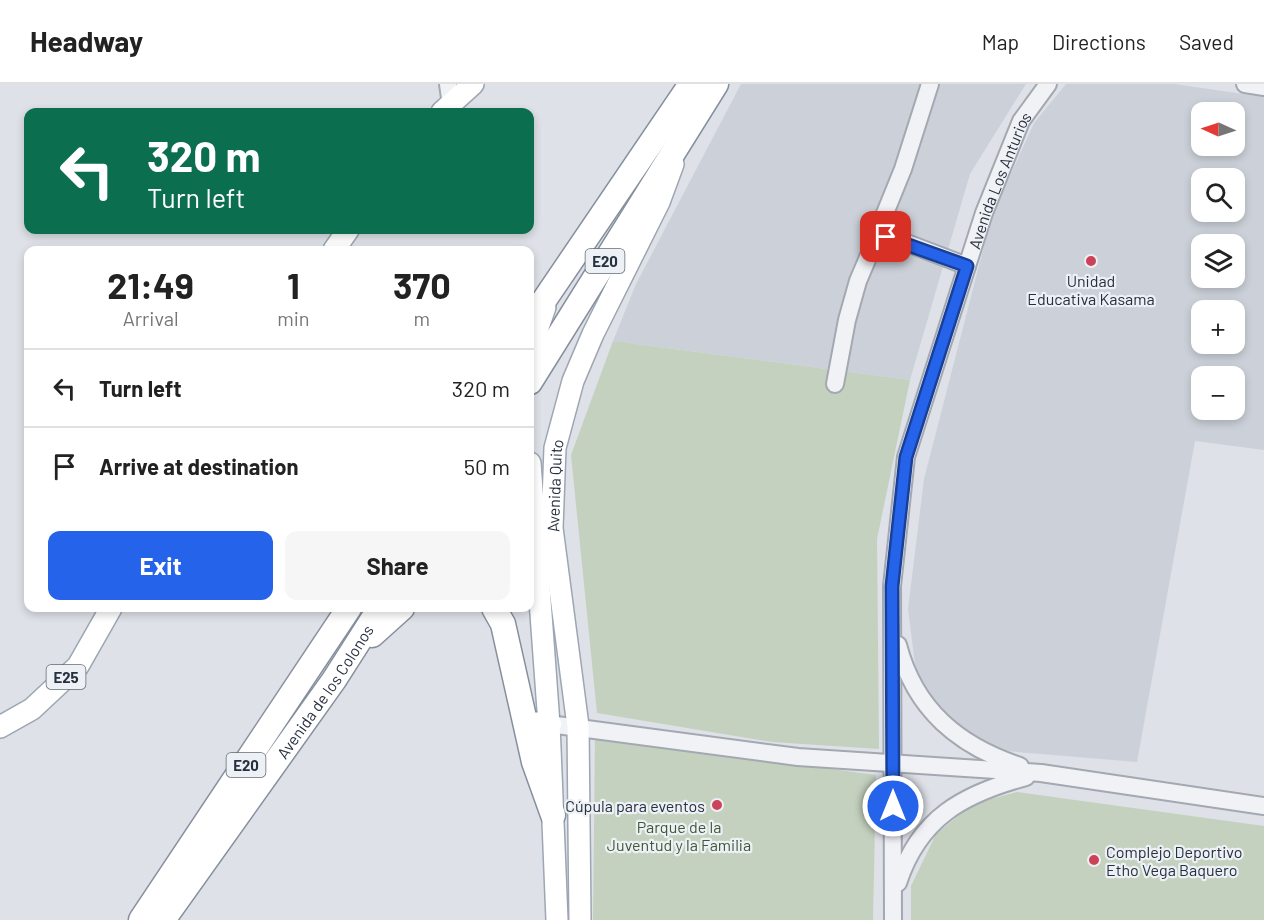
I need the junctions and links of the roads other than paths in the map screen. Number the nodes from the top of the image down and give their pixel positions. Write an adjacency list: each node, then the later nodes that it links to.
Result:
1 (473, 84): 8 (main road)
2 (691, 84): 11 (highway, E20)
3 (716, 84): 9 (highway, Avenida Quito / E20)
4 (930, 84): 10 (street)
5 (1048, 84): 12 (street, Avenida Los Anturios)
6 (1245, 84): 7 (street)
7 (1264, 87)
8 (447, 100)
9 (681, 140): 15 (highway, E20); 26 (main road, Avenida Quito)
10 (878, 239): 12 (street); 16 (street)
11 (574, 256): 13 (highway, E20); 14 (main road)
12 (967, 266): 23 (street, Avenida Los Anturios)
13 (534, 315)
14 (534, 339)
15 (534, 376)
16 (836, 384)
17 (534, 594): 25 (main road, Avenida Quito)
18 (109, 612): 27 (main road, E25)
19 (346, 612): 33 (highway, Avenida de los Colonos / E20)
20 (377, 612): 24 (highway, Avenida de los Colonos / E20)
21 (398, 612): 24 (highway)
22 (496, 612): 25 (highway)
23 (891, 621): 28 (street, Avenida Los Anturios); 29 (street)
24 (334, 680): 34 (highway, Avenida de los Colonos / E20)
25 (538, 725): 26 (street); 31 (highway)
26 (578, 726): 28 (street); 36 (main road, Avenida Quito)
27 (0, 727)
28 (893, 765): 29 (street); 32 (street, Avenida Los Anturios)
29 (1041, 773): 30 (street); 32 (street)
30 (1264, 806)
31 (553, 815): 35 (main road)
32 (893, 900): 37 (street, Avenida Los Anturios)
33 (141, 920)
34 (163, 920)
35 (557, 920)
36 (580, 920)
37 (893, 920)

